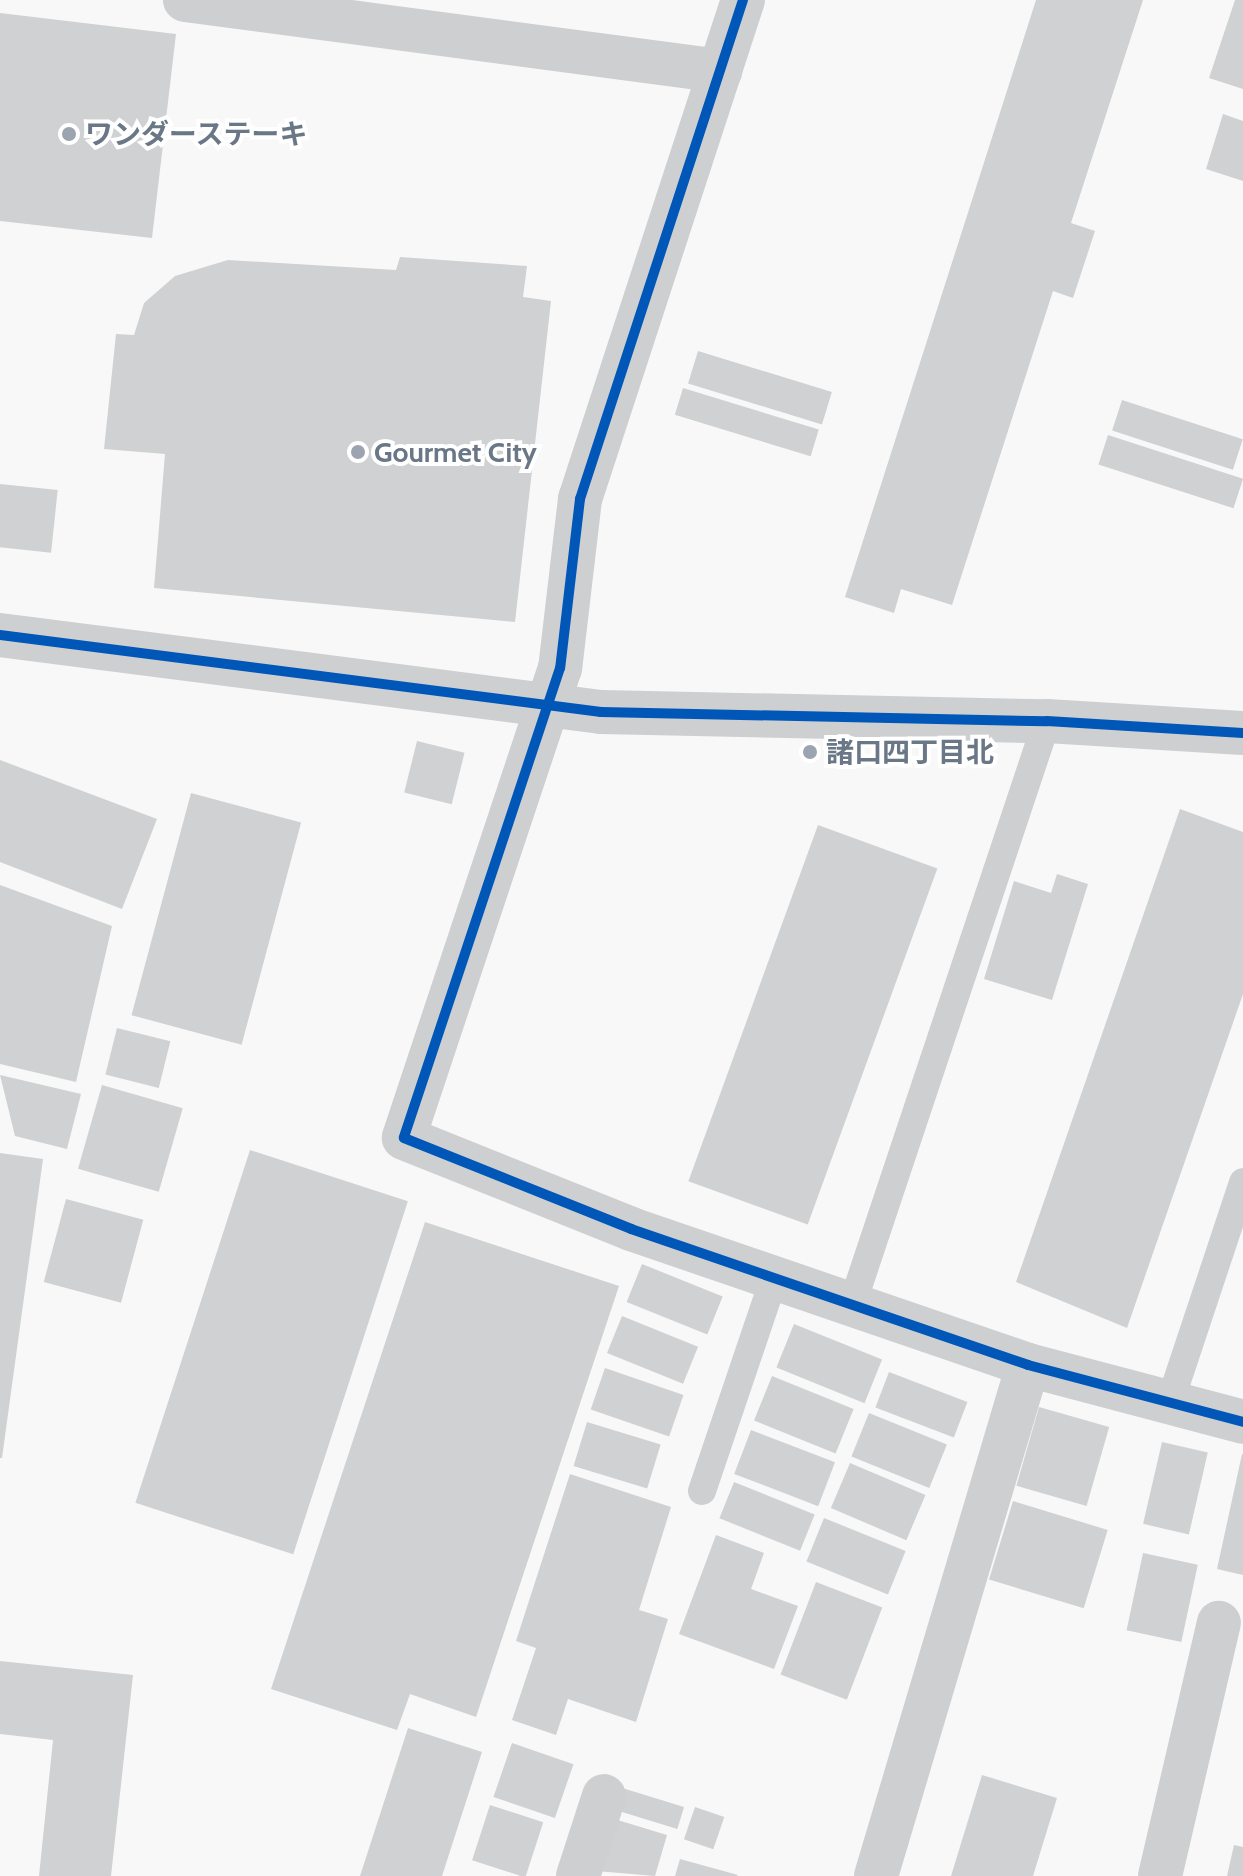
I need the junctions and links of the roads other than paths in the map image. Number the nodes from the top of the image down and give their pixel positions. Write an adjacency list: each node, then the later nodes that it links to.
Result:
1 (185, 0): 3 (street)
2 (743, 0): 3 (street)
3 (720, 71): 5 (street)
4 (0, 635): 5 (street)
5 (546, 705): 6 (street); 9 (street)
6 (1047, 721): 7 (street); 10 (lane)
7 (1243, 733)
8 (1243, 1182): 12 (lane)
9 (774, 1278): 10 (street); 14 (lane)
10 (852, 1305): 11 (street)
11 (1028, 1365): 12 (street); 18 (street)
12 (1169, 1405): 13 (street)
13 (1243, 1422)
14 (702, 1491)
15 (1219, 1623): 19 (street)
16 (604, 1796): 17 (street)
17 (578, 1876)
18 (876, 1876)
19 (1160, 1876)

